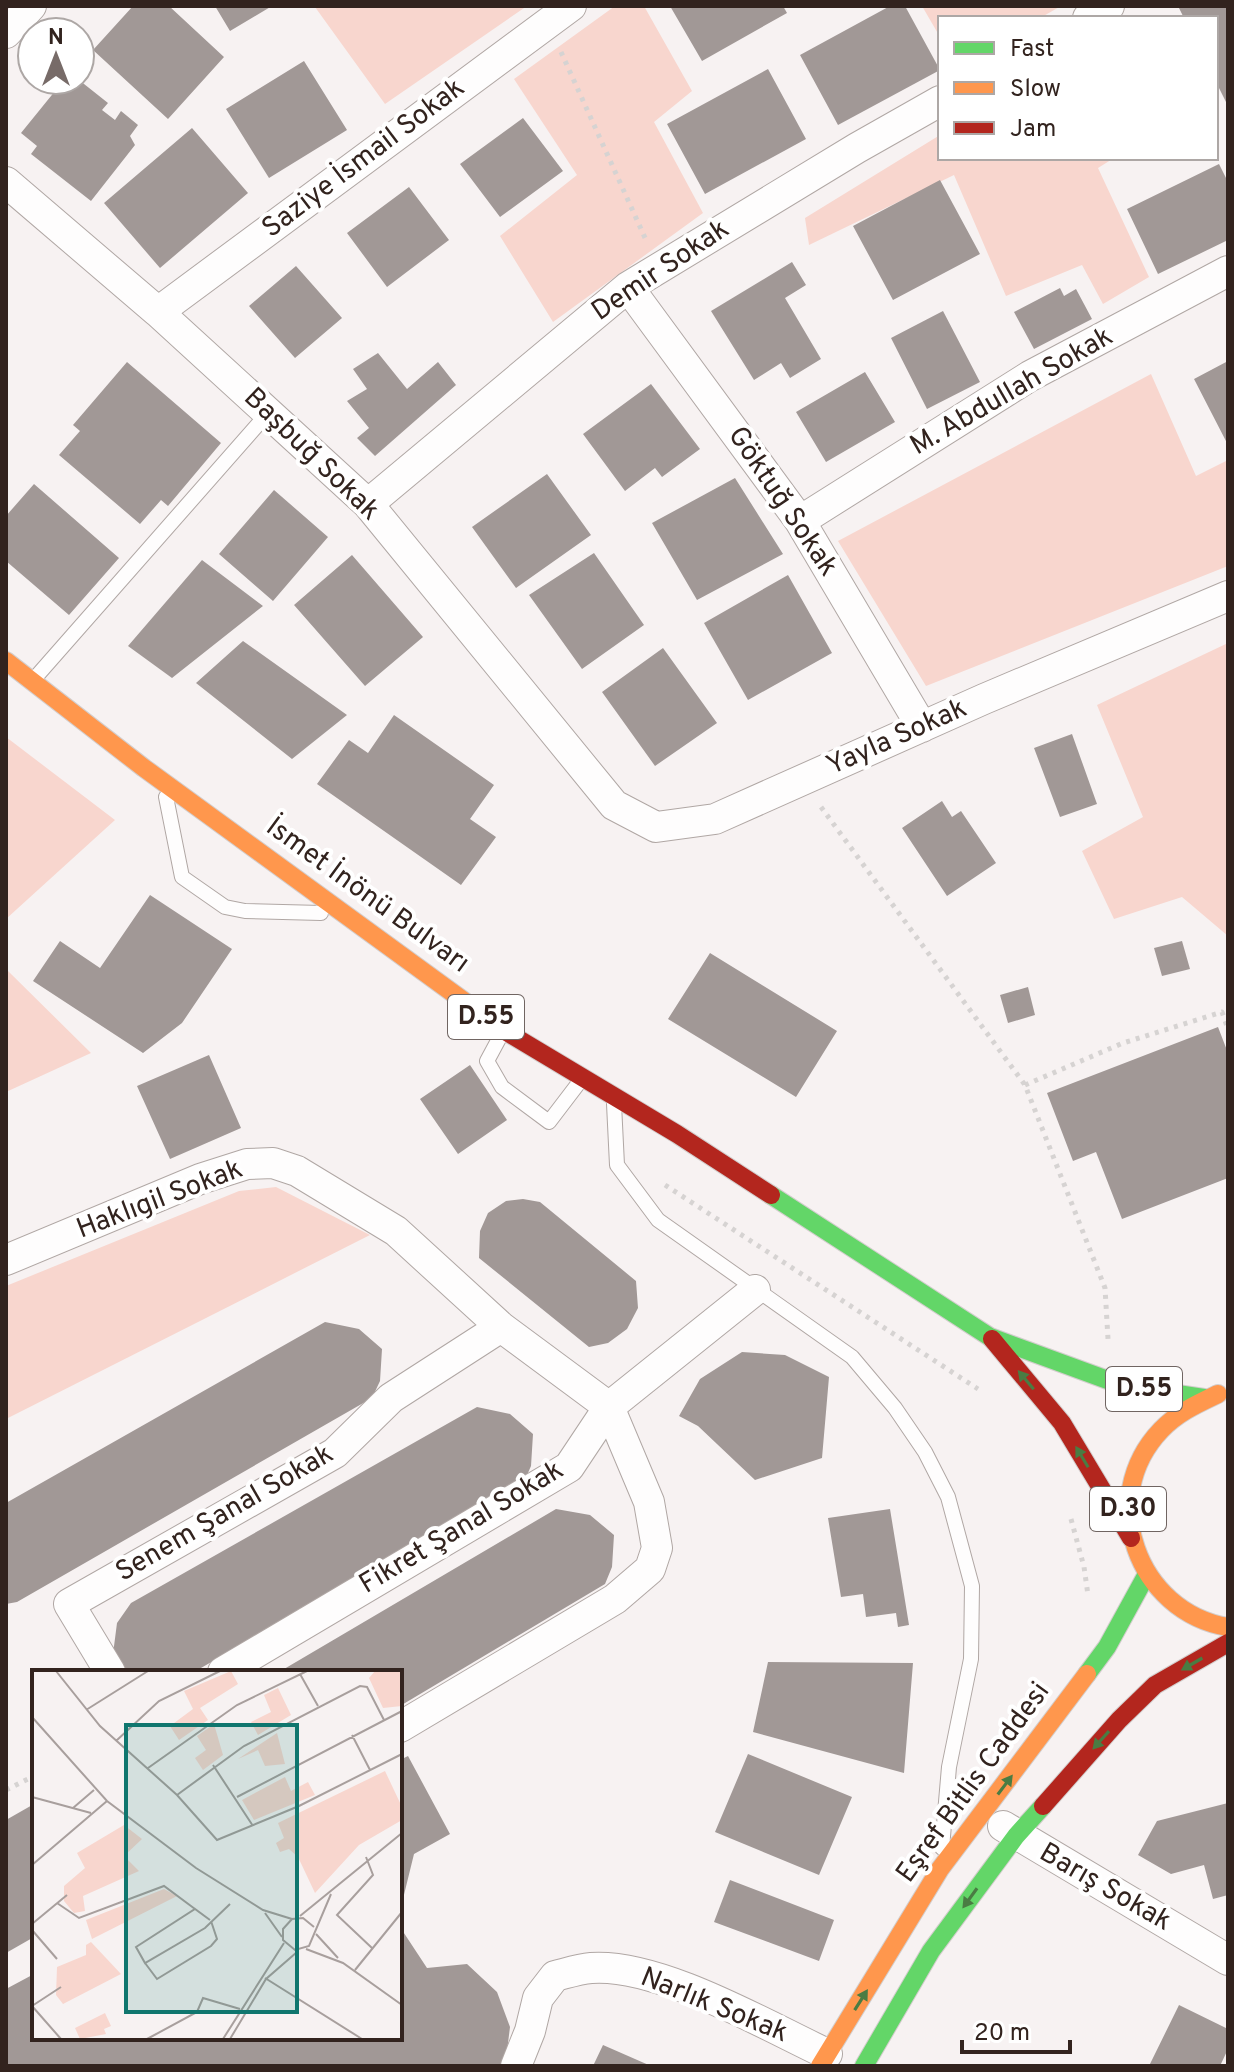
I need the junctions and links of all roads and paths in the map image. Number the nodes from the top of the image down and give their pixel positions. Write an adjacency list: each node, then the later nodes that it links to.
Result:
1 (31, 6): 5 (street)
2 (1109, 6): 4 (street)
3 (560, 14): 8 (path); 11 (street, Saziye İsmail Sokak)
4 (1092, 16)
5 (6, 33)
6 (938, 102): 8 (street, Demir Sokak)
7 (6, 182): 11 (street, Başbuğ Sokak)
8 (657, 267): 10 (street, Demir Sokak)
9 (1228, 271): 14 (street, M. Abdullah Sokak)
10 (628, 287): 13 (street, Demir Sokak); 14 (street, Göktuğ Sokak)
11 (158, 312): 12 (street, Başbuğ Sokak)
12 (268, 413): 13 (street, Başbuğ Sokak); 17 (lane)
13 (368, 504): 19 (street, Başbuğ Sokak)
14 (800, 521): 18 (street, Göktuğ Sokak)
15 (1228, 596): 18 (street, Yayla Sokak)
16 (6, 661): 17 (main road, İsmet İnönü Bulvarı / D.55)
17 (32, 681): 21 (main road, İsmet İnönü Bulvarı / D.55)
18 (922, 727): 20 (street, Yayla Sokak)
19 (581, 763): 20 (street, Yayla Sokak)
20 (801, 780): 26 (path)
21 (163, 781): 22 (main road, İsmet İnönü Bulvarı / D.55); 22 (lane)
22 (341, 913): 24 (main road, İsmet İnönü Bulvarı / D.55)
23 (1228, 1029): 26 (path)
24 (504, 1030): 25 (main road, İsmet İnönü Bulvarı / D.55); 25 (lane)
25 (583, 1077): 27 (main road, İsmet İnönü Bulvarı / D.55)
26 (1025, 1085): 33 (path)
27 (613, 1095): 30 (lane); 32 (main road, İsmet İnönü Bulvarı / D.55)
28 (659, 1181): 35 (path)
29 (6, 1260): 31 (street, Haklıgil Sokak)
30 (755, 1290): 37 (street, Fikret Şanal Sokak); 51 (lane)
31 (501, 1327): 37 (street); 44 (street, Senem Şanal Sokak)
32 (990, 1337): 36 (main road, İsmet İnönü Bulvarı / D.55); 39 (main road, İsmet İnönü Bulvarı / D.55, one-way to 32)
33 (1108, 1343)
34 (1228, 1392): 36 (main road, D.30)
35 (986, 1394)
36 (1204, 1398): 39 (main road, D.30)
37 (609, 1407): 45 (street, Fikret Şanal Sokak); 46 (street)
38 (1069, 1511): 41 (path)
39 (1131, 1538): 40 (main road, D.30)
40 (1147, 1574): 42 (main road, D.30); 49 (main road, Eşref Bitlis Caddesi, one-way to 40)
41 (1089, 1599)
42 (1228, 1627)
43 (1228, 1643): 50 (main road, one-way to 50)
44 (109, 1670)
45 (226, 1670)
46 (402, 1726)
47 (32, 1777): 48 (path)
48 (6, 1790)
49 (984, 1814): 50 (street, Barış Sokak); 51 (main road, Eşref Bitlis Caddesi)
50 (1016, 1836): 52 (street, Barış Sokak); 55 (main road, one-way to 55)
51 (940, 1869): 53 (main road, Eşref Bitlis Caddesi, one-way to 51)
52 (1228, 1960)
53 (823, 2060): 54 (street, Narlık Sokak)
54 (516, 2066)
55 (864, 2066)

